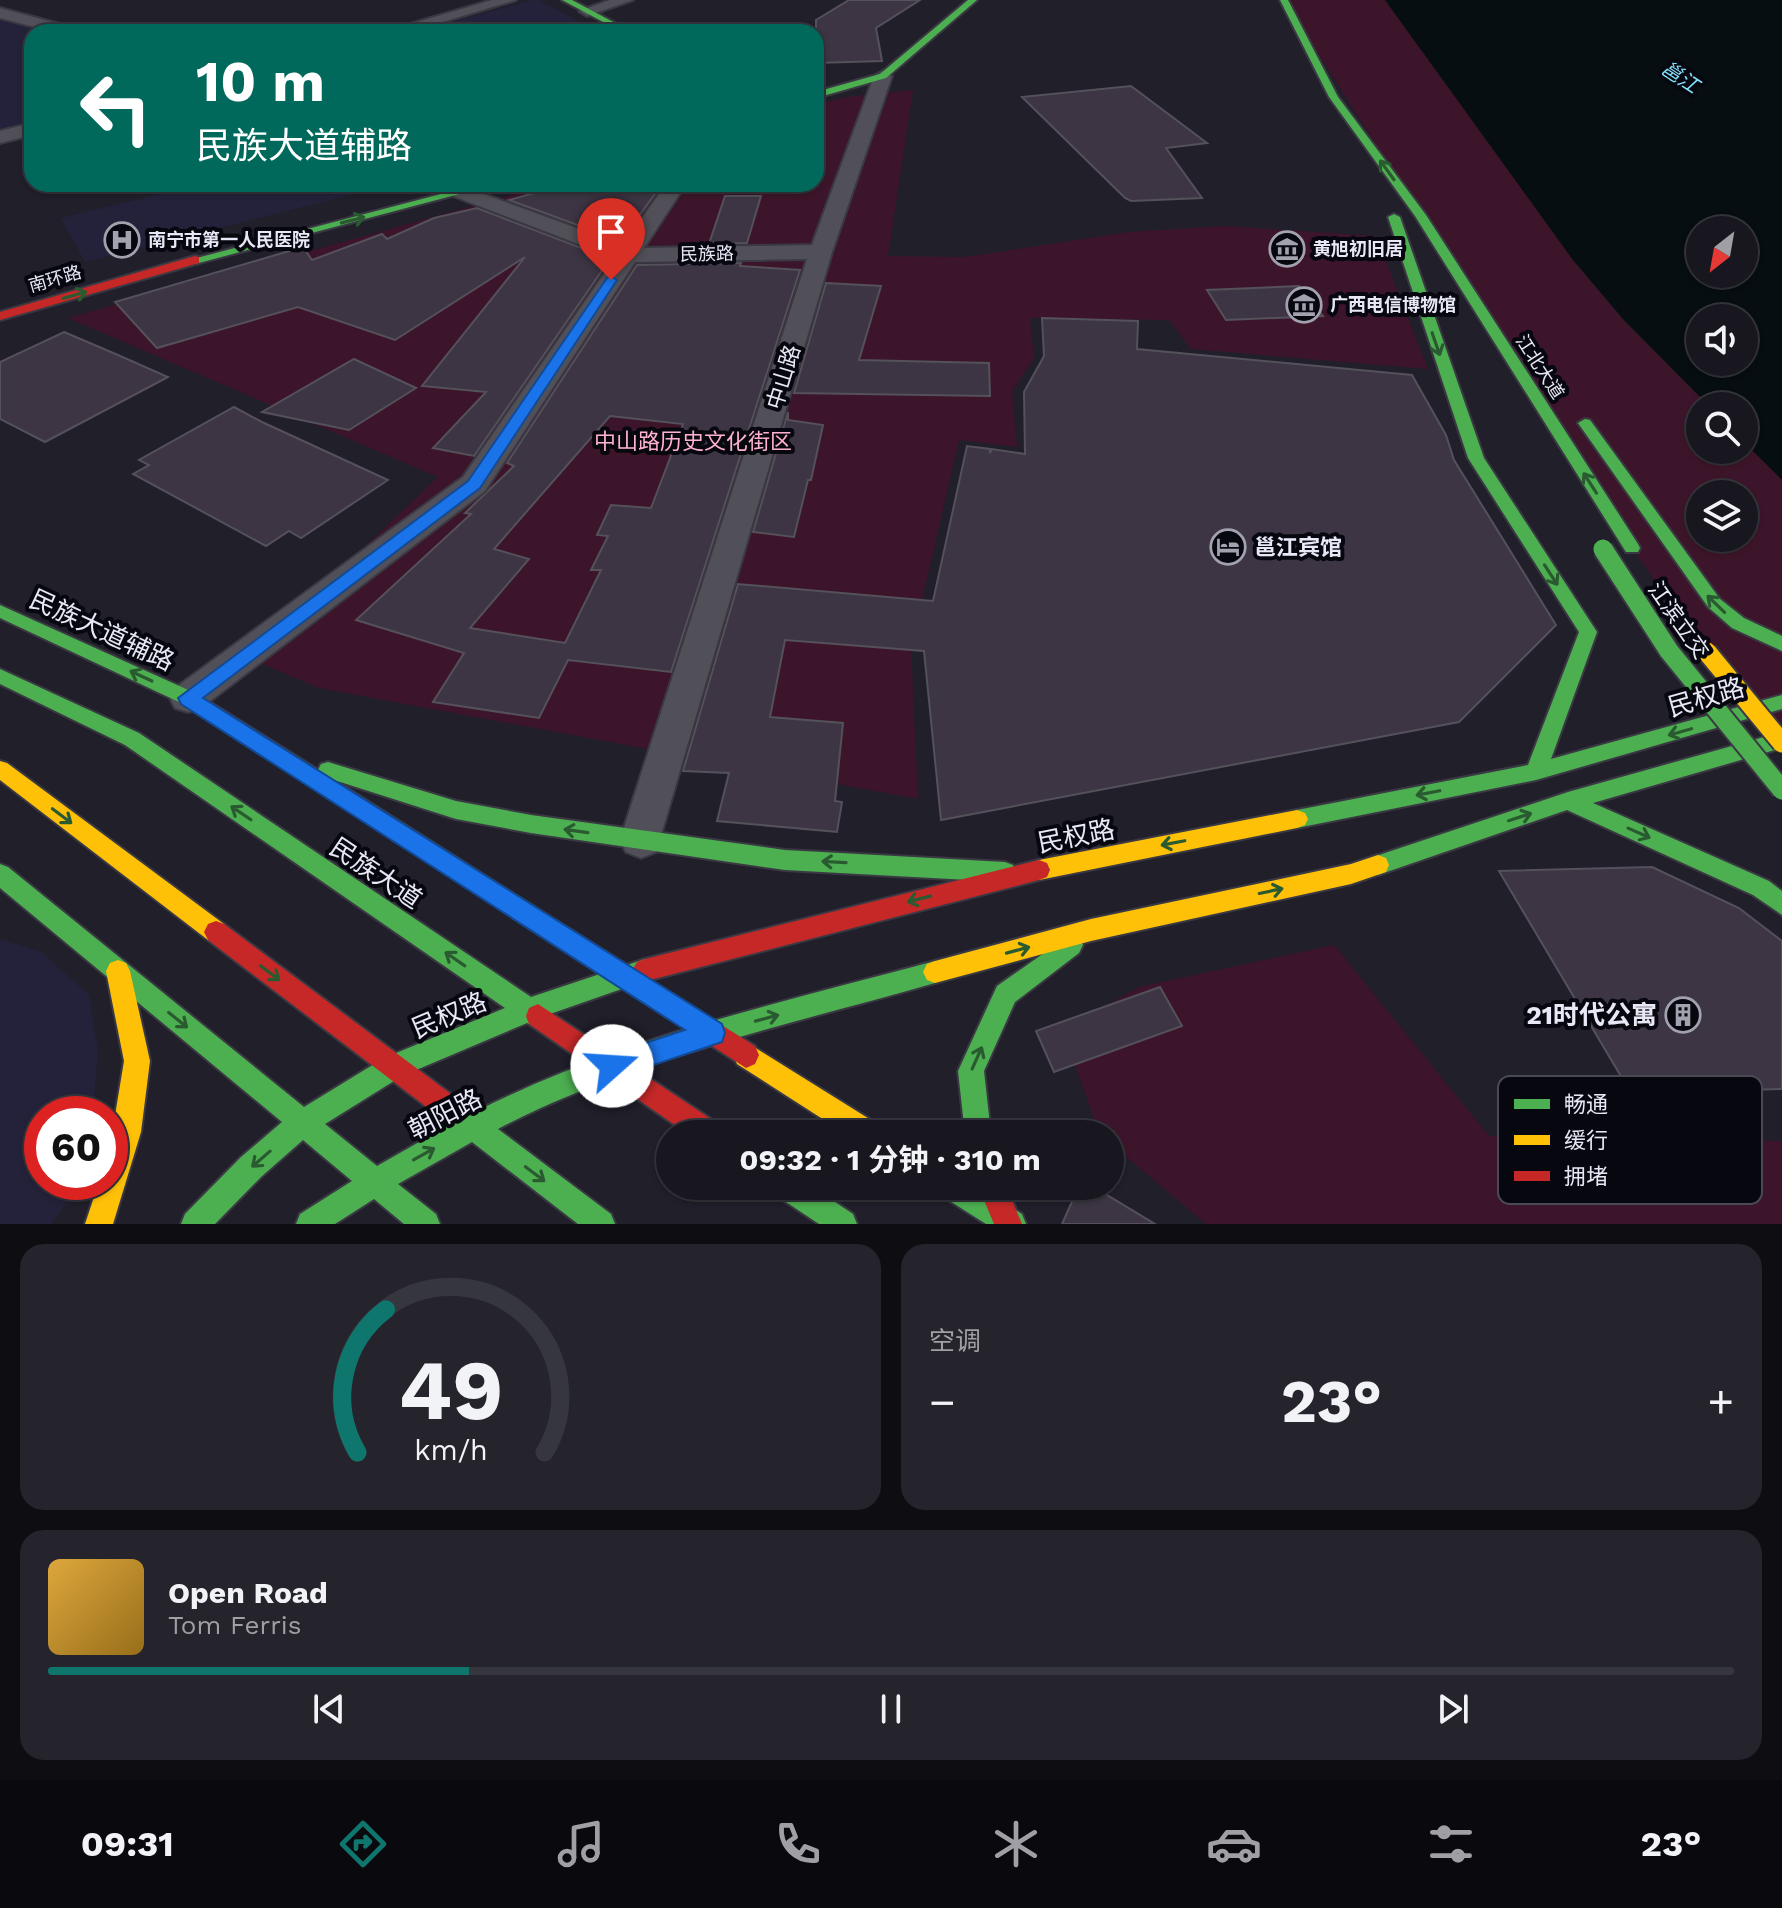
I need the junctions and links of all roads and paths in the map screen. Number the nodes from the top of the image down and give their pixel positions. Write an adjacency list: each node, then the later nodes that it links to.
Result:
1 (509, 0): 9 (street)
2 (566, 0): 6 (main road)
3 (626, 0): 6 (street)
4 (973, 0): 11 (main road)
5 (1284, 0): 19 (main road, 江北大道, one-way to 5)
6 (587, 11): 10 (main road)
7 (0, 13): 8 (street)
8 (42, 24)
9 (420, 24)
10 (612, 24)
11 (883, 76): 12 (main road); 13 (main road); 20 (street, 中山路)
12 (824, 86)
13 (824, 93)
14 (24, 131): 15 (street)
15 (0, 137)
16 (400, 192): 23 (main road, 南环路)
17 (460, 192): 21 (street, 民族路); 24 (main road, 南环路, one-way to 17)
18 (671, 192): 21 (street)
19 (1420, 215): 22 (main road); 28 (main road, 江北大道, one-way to 19)
20 (821, 252): 21 (street, 民族路); 41 (street, 中山路)
21 (628, 255): 33 (street)
22 (1473, 262)
23 (0, 297)
24 (0, 316)
25 (1473, 334): 38 (main road, one-way to 38)
26 (1571, 403): 31 (main road, one-way to 26)
27 (1598, 542): 39 (main road, 江滨立交, bridge)
28 (1641, 561)
29 (0, 611): 33 (main road, 民族大道辅路, one-way to 29)
30 (1696, 639): 35 (main road, bridge)
31 (1782, 644)
32 (0, 676): 48 (main road, 民族大道, one-way to 32)
33 (188, 698): 36 (main road, 民族大道辅路)
34 (1782, 702): 38 (main road, 民权路, one-way to 38)
35 (1782, 741): 40 (main road)
36 (276, 755): 41 (main road, one-way to 36); 47 (main road, 民族大道辅路)
37 (0, 769): 51 (main road, one-way to 51)
38 (1536, 772): 42 (main road, 民权路, one-way to 42)
39 (1782, 790)
40 (1568, 801): 44 (main road, one-way to 44); 45 (main road, one-way to 40)
41 (641, 840): 42 (main road, one-way to 41)
42 (1024, 873): 47 (main road, 民权路, one-way to 47)
43 (0, 874): 46 (main road)
44 (1782, 905)
45 (1091, 930): 49 (main road, one-way to 45); 54 (main road, one-way to 45)
46 (118, 971): 55 (main road, one-way to 55); 62 (main road)
47 (623, 976): 48 (main road, 民权路); 49 (main road, 民族大道辅路)
48 (528, 1010): 50 (main road, 民族大道); 51 (main road, 民权路)
49 (713, 1033): 50 (main road); 53 (main road, 民族大道辅路)
50 (612, 1066): 52 (main road, 民族大道); 56 (main road, 朝阳路)
51 (393, 1067): 55 (main road); 56 (main road)
52 (691, 1120)
53 (848, 1120)
54 (976, 1120)
55 (303, 1122): 57 (main road); 63 (main road, one-way to 63)
56 (473, 1127): 57 (main road, 朝阳路, one-way to 56); 66 (main road, one-way to 66)
57 (374, 1181): 64 (main road, 朝阳路); 65 (main road)
58 (808, 1200): 67 (main road)
59 (974, 1200): 61 (main road)
60 (998, 1200): 61 (main road)
61 (1008, 1222)
62 (99, 1224)
63 (195, 1224)
64 (310, 1224)
65 (426, 1224)
66 (601, 1224)
67 (843, 1224)

